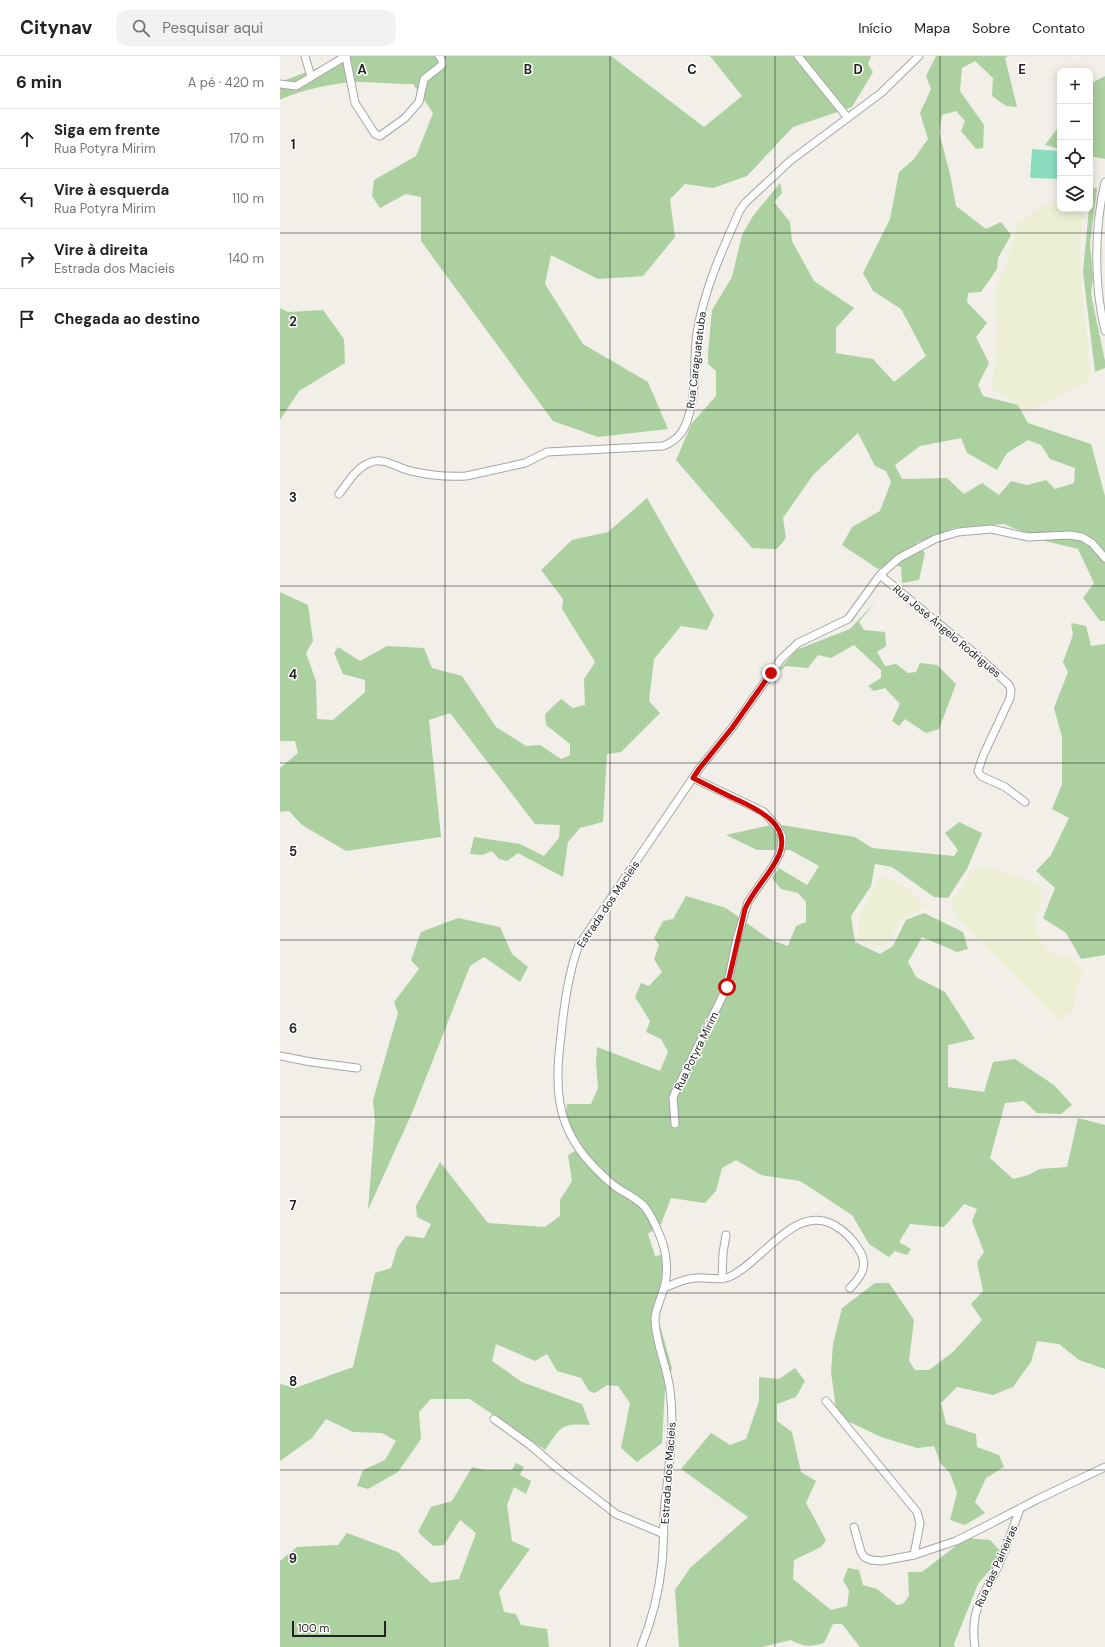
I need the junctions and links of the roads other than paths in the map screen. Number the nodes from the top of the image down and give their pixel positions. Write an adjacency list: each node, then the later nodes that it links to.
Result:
1 (305, 56): 6 (street)
2 (439, 56): 5 (street)
3 (798, 56): 8 (street)
4 (918, 56): 8 (street, Rua Caraguatatuba)
5 (346, 57): 6 (street)
6 (311, 76): 7 (street)
7 (280, 84)
8 (848, 118): 11 (street, Rua Caraguatatuba)
9 (1105, 182): 10 (street)
10 (1105, 331)
11 (339, 494)
12 (1105, 558): 13 (street, Estrada dos Macieis)
13 (880, 575): 14 (street, Estrada dos Macieis); 15 (street, Rua José Ângelo Rodrigues)
14 (693, 778): 18 (street, Rua Potyra Mirim); 21 (street, Estrada dos Macieis)
15 (1025, 802)
16 (280, 1056): 17 (street)
17 (357, 1068)
18 (675, 1124)
19 (726, 1235): 20 (street)
20 (722, 1279): 21 (street); 22 (street)
21 (664, 1288): 28 (street, Estrada dos Macieis)
22 (850, 1288)
23 (826, 1401): 29 (street)
24 (494, 1419): 28 (street)
25 (1105, 1467): 26 (street, Rua das Paineiras)
26 (1020, 1509): 29 (street, Rua das Paineiras); 31 (street, Rua das Paineiras)
27 (854, 1527): 29 (street, Rua das Paineiras)
28 (664, 1534): 30 (street, Estrada dos Macieis)
29 (914, 1555)
30 (641, 1647)
31 (975, 1647)

